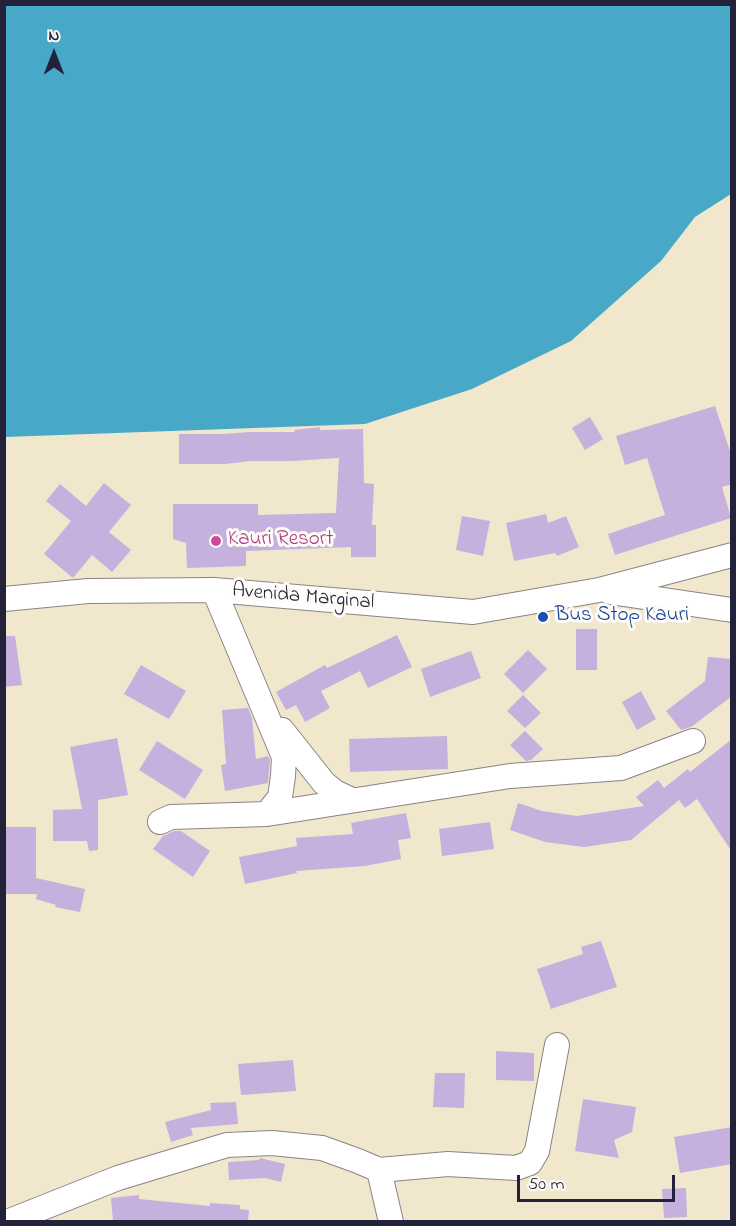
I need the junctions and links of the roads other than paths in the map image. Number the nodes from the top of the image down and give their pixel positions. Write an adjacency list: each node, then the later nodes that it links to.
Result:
1 (732, 555): 2 (street, Avenida Marginal)
2 (599, 590): 3 (street, Avenida Marginal); 5 (street, Avenida Marginal)
3 (214, 591): 4 (street, Avenida Marginal); 6 (street)
4 (4, 599)
5 (732, 610)
6 (264, 707): 8 (street); 9 (street)
7 (693, 741): 8 (street)
8 (352, 800): 9 (street)
9 (267, 814): 10 (street)
10 (160, 822)
11 (556, 1045): 12 (street)
12 (379, 1170): 14 (street); 15 (street)
13 (4, 1217): 14 (street)
14 (7, 1221)
15 (391, 1221)

